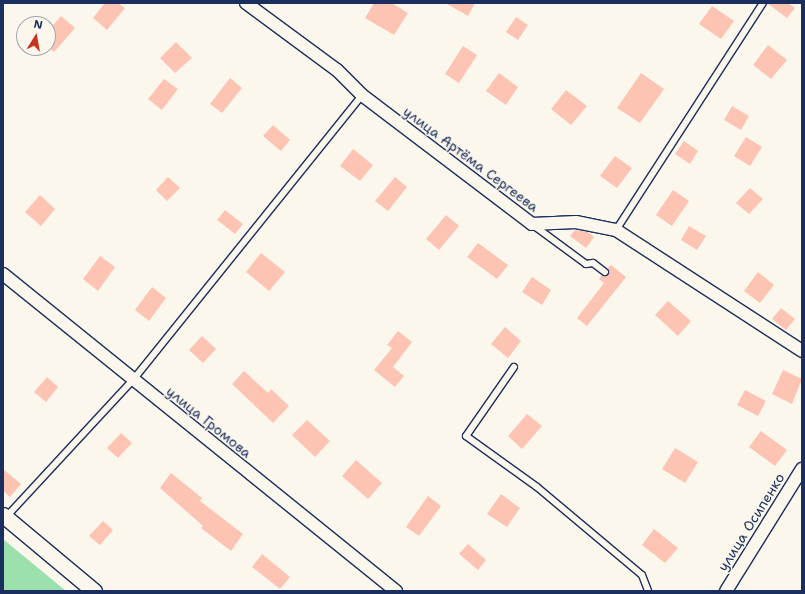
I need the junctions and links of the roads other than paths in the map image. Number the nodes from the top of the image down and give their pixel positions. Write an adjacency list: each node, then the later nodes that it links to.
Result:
1 (246, 3): 3 (street, улица Артёма Сергеева)
2 (763, 3): 5 (lane)
3 (362, 95): 4 (street, улица Артёма Сергеева); 10 (lane)
4 (532, 224): 5 (street, улица Артёма Сергеева); 6 (lane)
5 (616, 230): 8 (street, улица Артёма Сергеева)
6 (605, 272)
7 (3, 274): 10 (street, улица Громова)
8 (802, 351)
9 (514, 367): 15 (lane)
10 (133, 380): 12 (lane); 14 (street, улица Громова)
11 (802, 469): 16 (street, улица Осипенко)
12 (5, 516): 13 (street)
13 (94, 591)
14 (396, 591)
15 (648, 591)
16 (726, 591)

